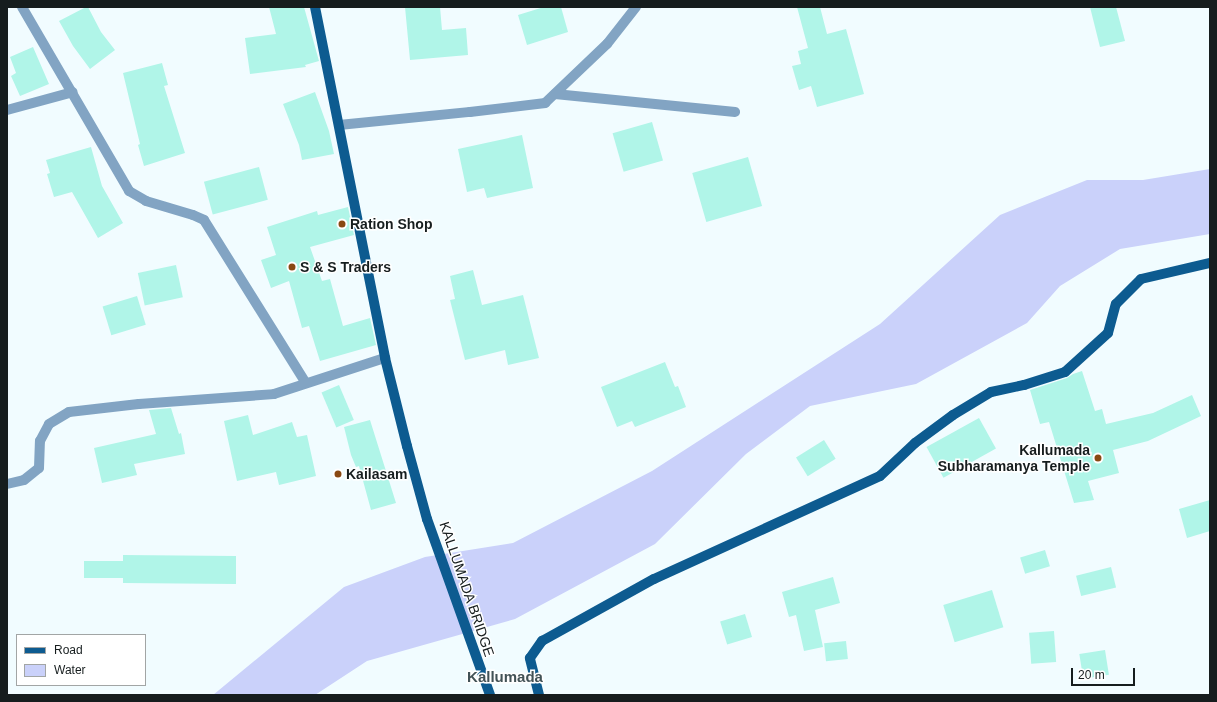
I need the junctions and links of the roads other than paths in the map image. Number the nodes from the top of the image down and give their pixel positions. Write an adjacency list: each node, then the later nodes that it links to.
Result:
1 (22, 7): 4 (street)
2 (315, 7): 8 (main road, KALLUMADA BRIDGE)
3 (636, 7): 5 (street)
4 (73, 92): 6 (street); 11 (street)
5 (555, 94): 7 (street); 8 (street)
6 (7, 110)
7 (735, 112)
8 (339, 125): 10 (main road, KALLUMADA BRIDGE)
9 (1210, 263): 14 (main road)
10 (385, 358): 11 (street); 13 (main road, KALLUMADA BRIDGE)
11 (306, 383): 12 (street)
12 (7, 484)
13 (490, 695)
14 (540, 695)

